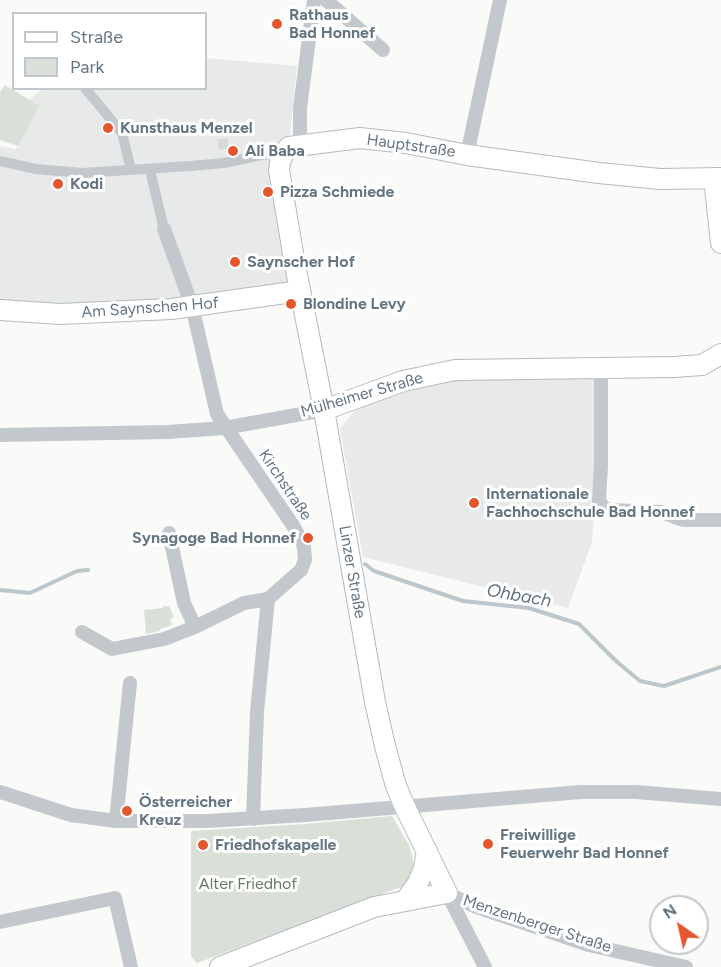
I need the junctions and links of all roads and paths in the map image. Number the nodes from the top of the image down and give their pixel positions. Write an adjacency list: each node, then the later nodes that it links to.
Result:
1 (314, 0): 6 (street)
2 (326, 0): 4 (street)
3 (500, 0): 7 (street)
4 (383, 50)
5 (88, 90): 10 (street)
6 (300, 145): 7 (main road, Hauptstraße); 8 (main road, Hauptstraße)
7 (467, 155): 12 (main road, Hauptstraße)
8 (281, 158): 11 (street); 15 (main road, Linzer Straße)
9 (0, 161): 10 (street)
10 (131, 170): 11 (street)
11 (150, 170): 13 (street, Kirchstraße)
12 (717, 178): 14 (main road)
13 (164, 229): 16 (street, Kirchstraße)
14 (721, 243)
15 (300, 291): 16 (main road, Am Saynschen Hof); 20 (main road, Linzer Straße)
16 (192, 306): 17 (main road, Am Saynschen Hof); 21 (street, Kirchstraße)
17 (0, 310)
18 (721, 354): 19 (main road, Mülheimer Straße)
19 (601, 369): 20 (main road, Mülheimer Straße); 23 (street)
20 (324, 410): 21 (street, Mülheimer Straße); 31 (main road, Linzer Straße)
21 (224, 428): 22 (street, Mülheimer Straße); 25 (street, Kirchstraße)
22 (0, 435)
23 (721, 520)
24 (169, 533): 26 (street)
25 (268, 599): 26 (street); 32 (street)
26 (195, 627): 27 (street)
27 (82, 632)
28 (130, 683): 33 (street)
29 (0, 792): 33 (street)
30 (721, 800): 31 (street)
31 (405, 807): 32 (street); 34 (main road, Linzer Straße)
32 (253, 819): 33 (street)
33 (116, 821)
34 (427, 851): 35 (main road, Linzer Straße); 36 (main road)
35 (447, 893): 36 (main road, Menzenberger Straße); 40 (street, Linzer Straße); 41 (street, Menzenberger Straße)
36 (405, 901): 39 (main road, Menzenberger Straße)
37 (0, 922): 38 (street)
38 (131, 967)
39 (220, 967)
40 (485, 967)
41 (686, 967)

